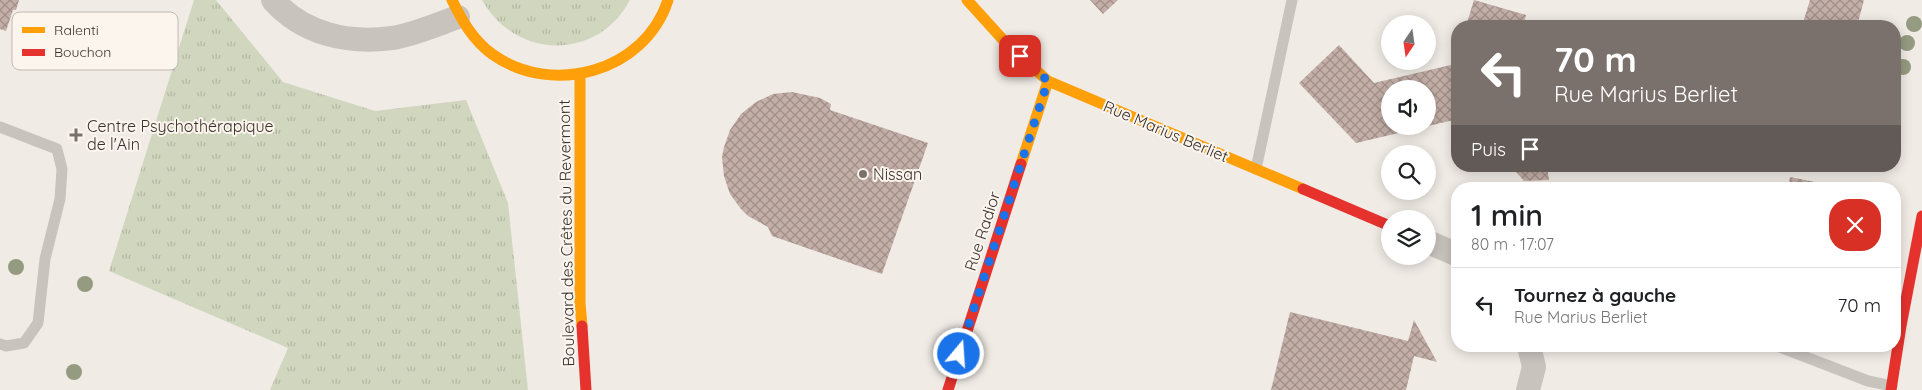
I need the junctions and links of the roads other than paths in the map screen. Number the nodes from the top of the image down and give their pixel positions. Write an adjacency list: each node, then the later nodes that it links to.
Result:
1 (273, 0): 5 (street)
2 (668, 0): 6 (street)
3 (967, 0): 7 (street, Rue Marius Berliet)
4 (1292, 0): 9 (lane)
5 (455, 9): 6 (street)
6 (580, 75): 20 (street, Boulevard des Crêtes du Revermont)
7 (1048, 81): 9 (street, Rue Marius Berliet); 21 (street, Rue Radior)
8 (0, 127): 15 (lane)
9 (1256, 169): 11 (street, Rue Marius Berliet)
10 (1922, 216): 14 (street)
11 (1381, 222)
12 (1436, 245): 13 (street)
13 (1451, 251)
14 (1901, 326)
15 (0, 344)
16 (1531, 352): 22 (street)
17 (1793, 352): 19 (lane)
18 (1897, 352): 19 (street)
19 (1892, 388)
20 (586, 390)
21 (948, 390)
22 (1528, 390)

